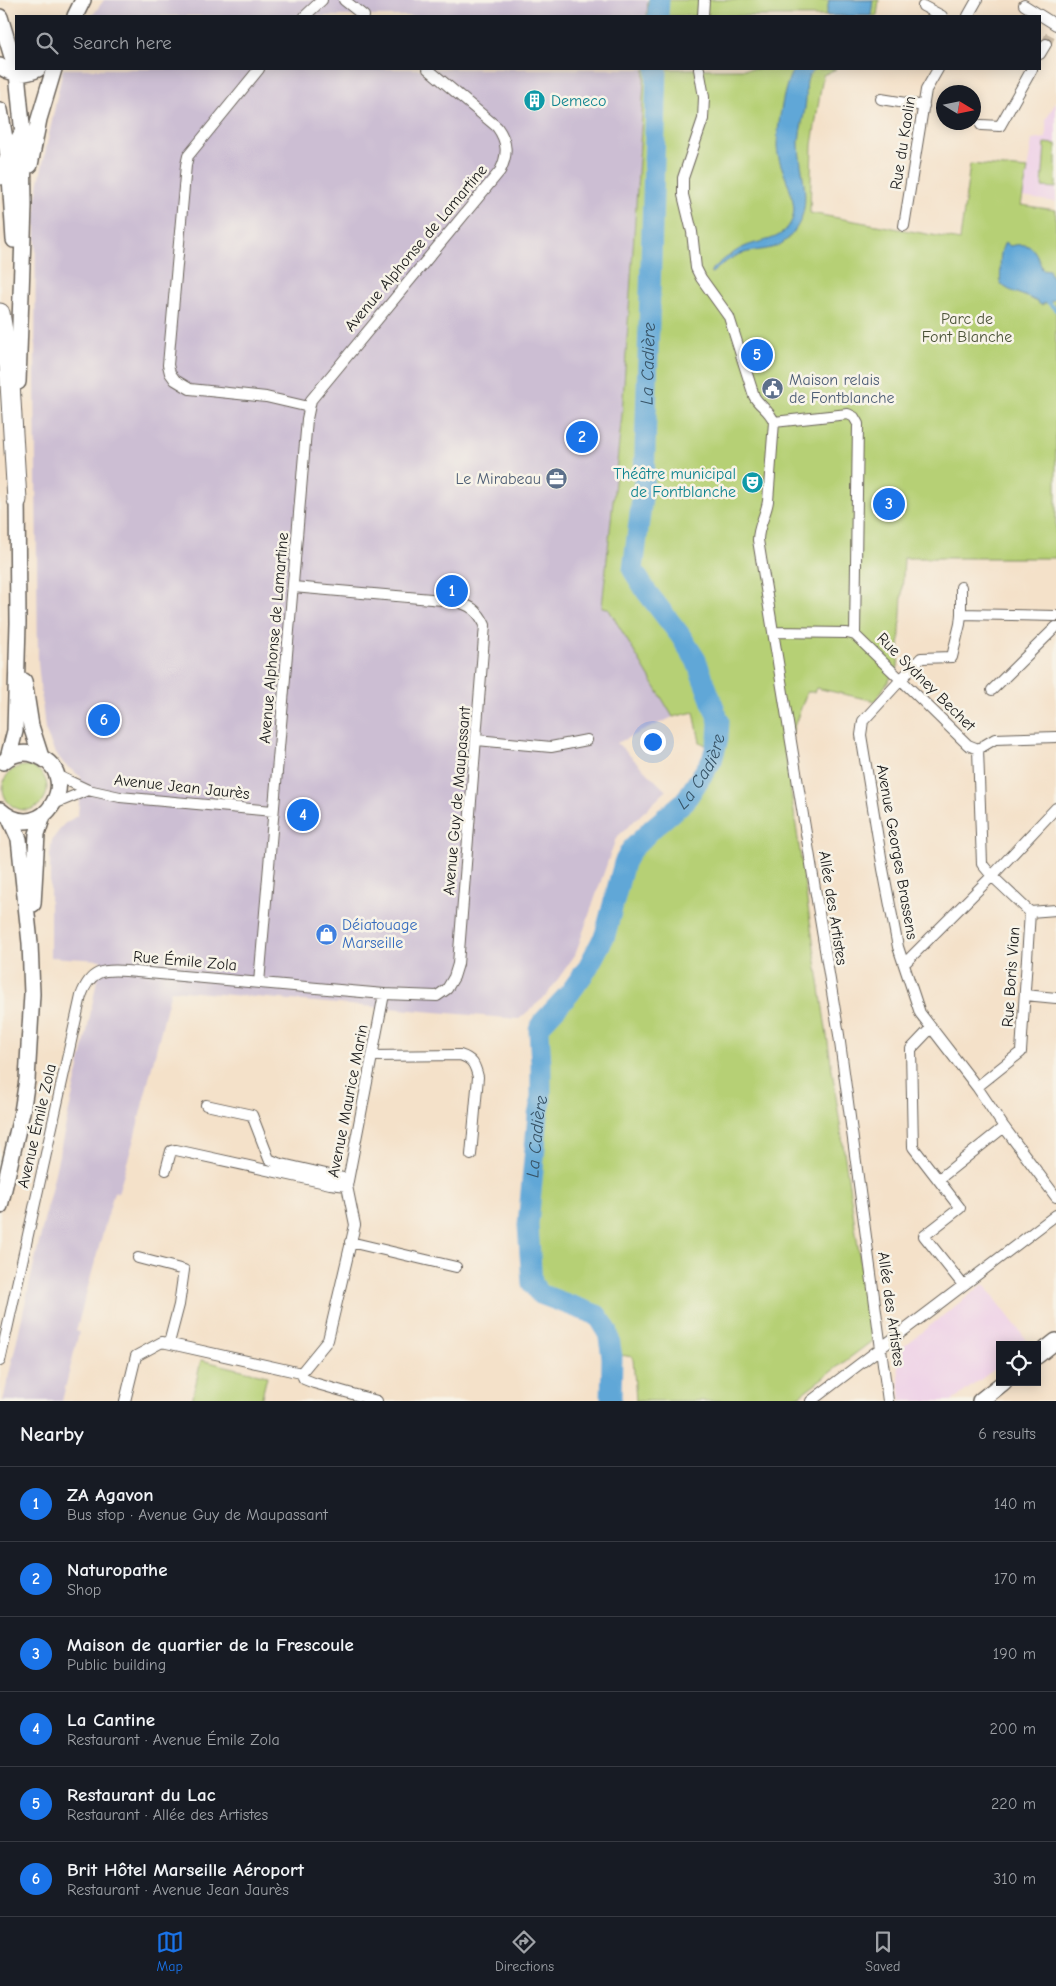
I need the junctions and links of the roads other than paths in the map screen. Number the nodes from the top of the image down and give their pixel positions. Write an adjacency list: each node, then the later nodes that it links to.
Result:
1 (83, 0): 8 (main road)
2 (322, 0): 9 (street)
3 (344, 0): 10 (street)
4 (704, 0): 11 (street)
5 (978, 0): 13 (street)
6 (1024, 5): 14 (street)
7 (923, 6): 12 (street)
8 (76, 15)
9 (306, 15)
10 (363, 15)
11 (703, 15)
12 (940, 15)
13 (969, 15)
14 (1038, 15)
15 (0, 17): 21 (main road)
16 (1041, 17): 17 (street)
17 (1055, 27)
18 (1046, 44): 19 (street)
19 (1041, 52)
20 (0, 66): 30 (main road)
21 (15, 66)
22 (16, 70): 30 (main road)
23 (34, 70): 30 (main road)
24 (54, 70): 37 (main road)
25 (259, 70): 41 (street)
26 (429, 70): 41 (street, Avenue Alphonse de Lamartine)
27 (699, 70): 42 (street)
28 (937, 70): 32 (street, Rue du Kaolin)
29 (1031, 70): 34 (street)
30 (17, 73): 35 (main road)
31 (881, 100): 32 (street)
32 (924, 106): 38 (street, Rue du Kaolin)
33 (0, 110): 36 (main road)
34 (981, 125)
35 (23, 135): 36 (highway); 37 (main road)
36 (4, 168): 40 (main road)
37 (24, 206): 40 (main road)
38 (904, 226)
39 (0, 313): 43 (highway)
40 (18, 341): 43 (main road)
41 (309, 407): 44 (street, Avenue Alphonse de Lamartine)
42 (774, 422): 50 (street, Allée des Artistes); 51 (street)
43 (17, 500): 48 (main road)
44 (293, 587): 55 (street, Avenue Guy de Maupassant); 64 (street, Avenue Alphonse de Lamartine)
45 (960, 587): 46 (street)
46 (961, 614): 47 (street); 52 (street, Avenue Georges Brassens)
47 (1056, 616)
48 (18, 623): 58 (main road); 59 (main road)
49 (1056, 627): 53 (street)
50 (773, 632): 51 (street, Rue Sydney Bechet); 95 (street, Allée des Artistes)
51 (855, 635): 52 (street, Rue Sydney Bechet)
52 (901, 680): 57 (street, Rue Sydney Bechet); 71 (street, Avenue Georges Brassens)
53 (992, 690)
54 (1056, 737): 57 (street, Rue Sydney Bechet)
55 (477, 740): 56 (street); 74 (street, Avenue Guy de Maupassant)
56 (587, 740)
57 (978, 749): 67 (street, Rue Boris Vian)
58 (41, 757): 59 (main road); 60 (main road)
59 (4, 761)
60 (56, 775): 61 (street, Avenue Jean Jaurès); 62 (main road)
61 (88, 790): 62 (street); 64 (street, Avenue Jean Jaurès)
62 (54, 804): 66 (main road)
63 (1056, 808): 67 (street)
64 (274, 811): 73 (street)
65 (5, 814): 66 (main road); 70 (main road)
66 (43, 816): 70 (main road)
67 (992, 876): 69 (street, Rue Boris Vian); 71 (street)
68 (1056, 910): 69 (street)
69 (1030, 912): 75 (street, Rue Boris Vian)
70 (30, 943): 87 (main road)
71 (905, 963): 77 (street, Avenue Georges Brassens)
72 (108, 970): 73 (street, Rue Émile Zola); 97 (street, Avenue Émile Zola)
73 (260, 983): 74 (street, Avenue Guy de Maupassant)
74 (384, 994): 78 (street, Avenue Maurice Marin)
75 (1024, 995): 76 (street); 79 (street, Rue Boris Vian)
76 (1056, 998)
77 (931, 1028): 79 (street, Avenue Georges Brassens); 84 (street)
78 (372, 1056): 82 (street); 85 (street, Avenue Maurice Marin)
79 (977, 1087): 81 (street, Avenue Georges Brassens)
80 (206, 1105): 85 (street)
81 (1004, 1127): 84 (street); 86 (street, Avenue Georges Brassens)
82 (471, 1155)
83 (166, 1170): 85 (street)
84 (938, 1179): 92 (street)
85 (347, 1182): 89 (street, Avenue Maurice Marin)
86 (1056, 1197)
87 (0, 1206)
88 (1056, 1215): 92 (street)
89 (350, 1242): 91 (street); 98 (street, Avenue Maurice Marin)
90 (138, 1258): 94 (street)
91 (456, 1267)
92 (963, 1285): 95 (street)
93 (1056, 1341): 96 (main road)
94 (170, 1343): 98 (street); 100 (street)
95 (881, 1347): 102 (street); 103 (street, Allée des Artistes)
96 (1041, 1353)
97 (0, 1361)
98 (301, 1373): 101 (street)
99 (999, 1386): 104 (main road)
100 (125, 1401)
101 (377, 1401)
102 (810, 1401)
103 (888, 1401)
104 (980, 1401)

